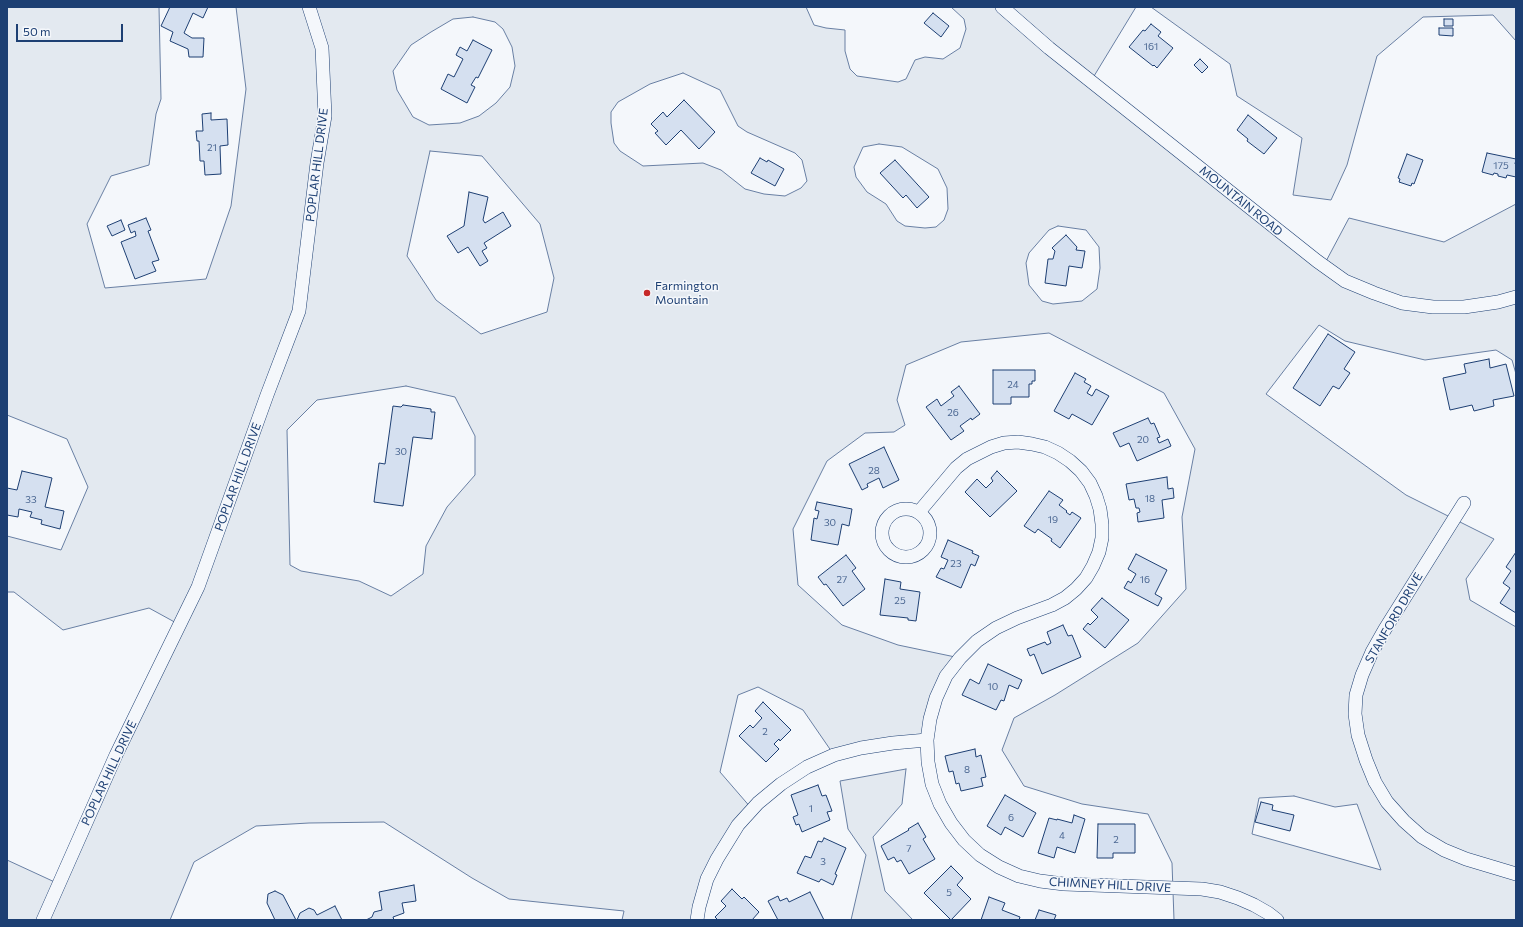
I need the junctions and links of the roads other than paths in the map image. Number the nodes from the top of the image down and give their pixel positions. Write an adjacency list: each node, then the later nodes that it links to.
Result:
1 (309, 7): 8 (street, POPLAR HILL DRIVE)
2 (1002, 7): 3 (street, MOUNTAIN ROAD)
3 (1516, 297)
4 (1464, 503): 7 (street, STANFORD DRIVE)
5 (919, 512): 6 (street, CHIMNEY HILL DRIVE)
6 (927, 740): 9 (street); 10 (street, CHIMNEY HILL DRIVE)
7 (1516, 874)
8 (43, 920)
9 (697, 920)
10 (1277, 920)

